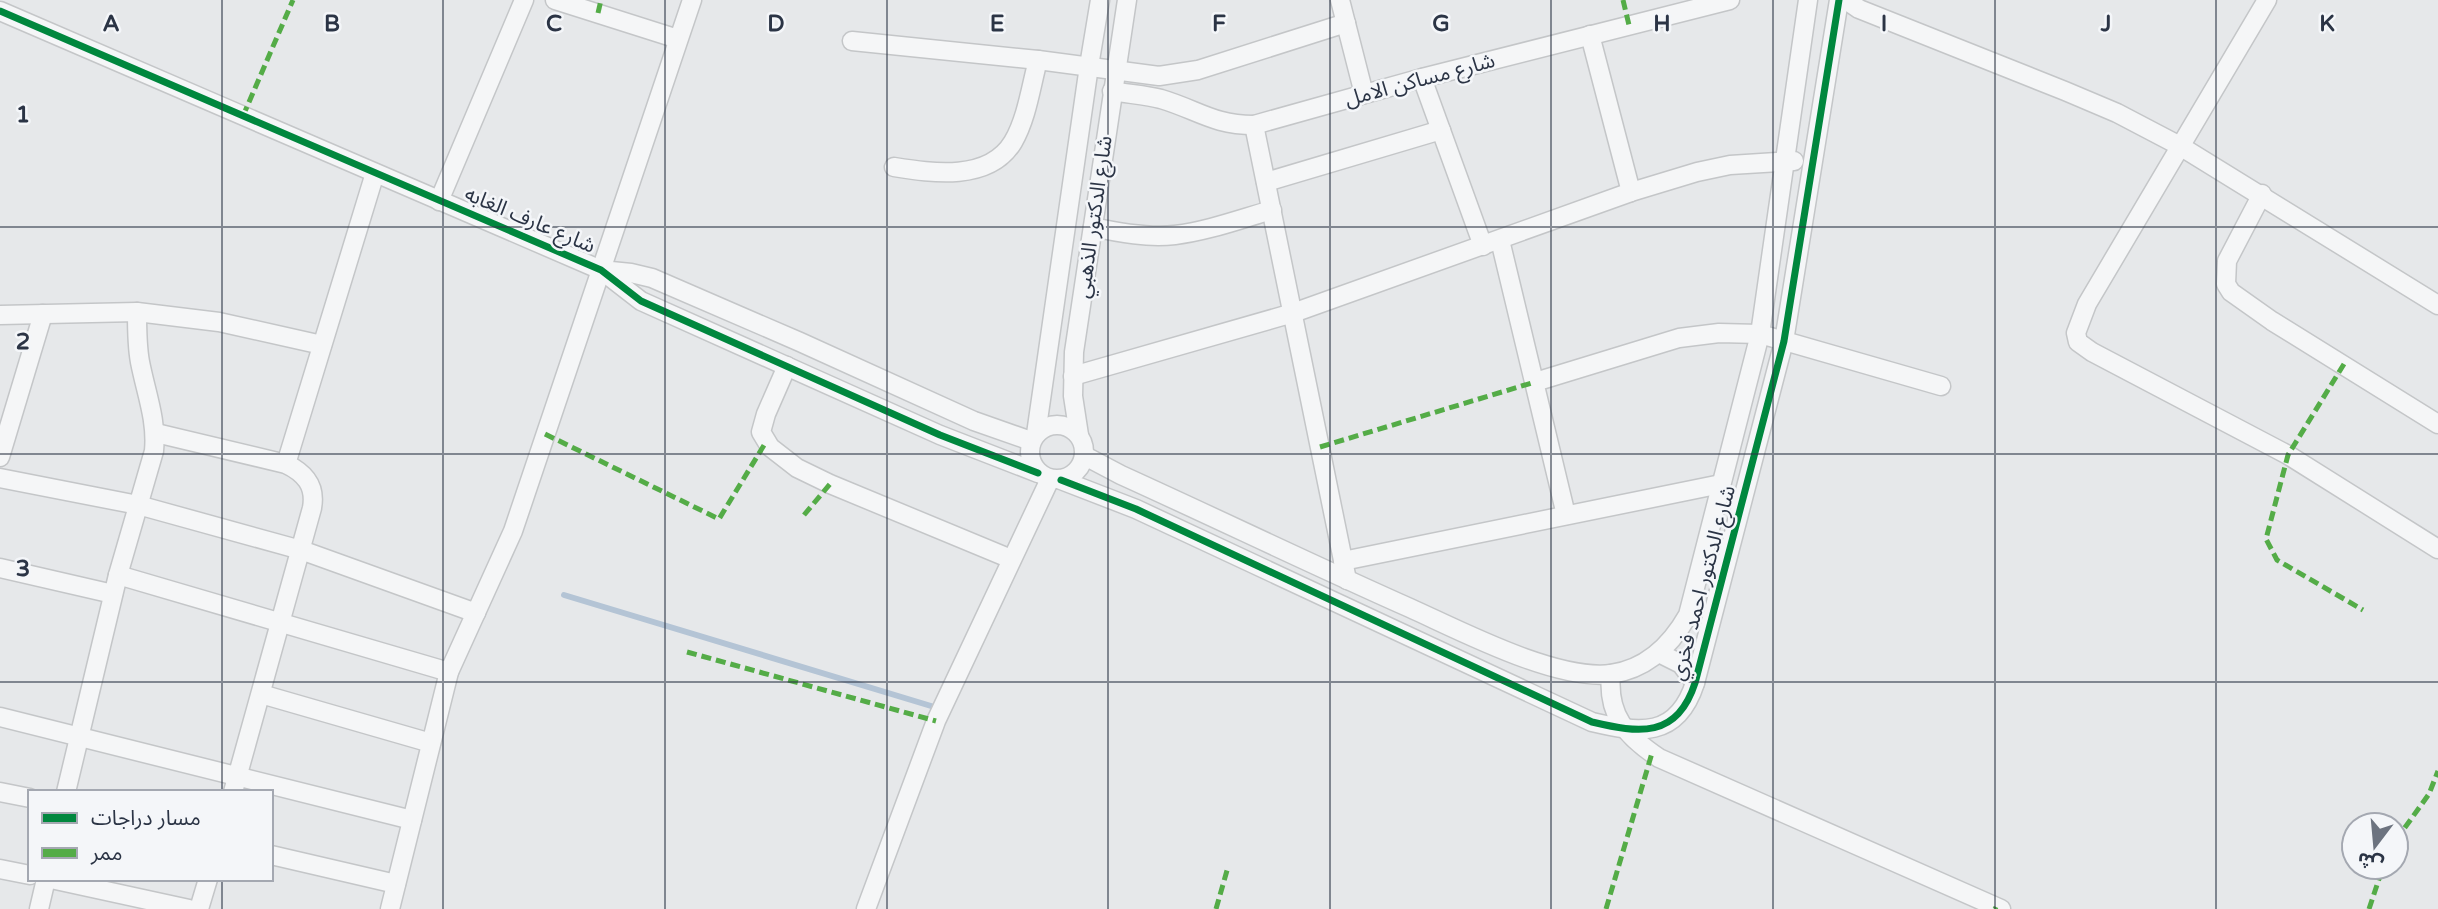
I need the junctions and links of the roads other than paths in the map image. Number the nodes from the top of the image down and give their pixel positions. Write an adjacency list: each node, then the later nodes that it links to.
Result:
1 (524, 0): 33 (street)
2 (555, 0): 15 (street)
3 (692, 0): 15 (street)
4 (1100, 0): 18 (street, شارع الدكتور الذهبي)
5 (1127, 0): 19 (street, شارع الدكتور الذهبي)
6 (1340, 0): 13 (street)
7 (1730, 0): 14 (street, شارع مساكن الامل)
8 (1808, 0): 26 (street, شارع الدكتور احمد فخري)
9 (1839, 0): 27 (street, شارع الدكتور احمد فخري)
10 (1846, 0): 25 (street)
11 (2267, 0): 25 (street)
12 (3, 12): 29 (street, شارع عارف الغابه)
13 (1346, 23): 19 (street); 22 (street)
14 (1590, 35): 20 (street, شارع مساكن الامل); 31 (street)
15 (678, 39): 38 (street)
16 (852, 41): 17 (street)
17 (1038, 60): 18 (street); 28 (street)
18 (1089, 66): 19 (street); 55 (street, شارع الدكتور الذهبي)
19 (1116, 70): 21 (street, شارع الدكتور الذهبي)
20 (1422, 78): 22 (street, شارع مساكن الامل); 24 (street)
21 (1112, 92): 23 (street, شارع مساكن الامل); 35 (street, شارع الدكتور الذهبي)
22 (1364, 94): 23 (street, شارع مساكن الامل)
23 (1254, 125): 30 (street)
24 (1441, 130): 30 (street); 37 (street)
25 (2180, 146): 32 (street); 64 (street)
26 (1785, 161): 27 (street); 31 (street); 44 (street, شارع الدكتور احمد فخري)
27 (1812, 161): 45 (street, شارع الدكتور احمد فخري)
28 (894, 167)
29 (375, 173): 33 (street, شارع عارف الغابه); 46 (street)
30 (1266, 182): 34 (street)
31 (1631, 192): 36 (street)
32 (2262, 194): 39 (street); 52 (street)
33 (439, 201): 38 (street, شارع عارف الغابه)
34 (1272, 210): 35 (street); 41 (street)
35 (1093, 228): 48 (street, شارع الدكتور الذهبي)
36 (1500, 240): 37 (street); 49 (street)
37 (1483, 246): 41 (street)
38 (601, 270): 47 (street, شارع عارف الغابه); 55 (street, شارع عارف الغابه); 72 (street)
39 (2438, 305)
40 (137, 312): 42 (street); 46 (street); 53 (street)
41 (1293, 313): 48 (street); 67 (street)
42 (43, 314): 43 (street); 51 (street)
43 (0, 315)
44 (1760, 334): 45 (street); 49 (street); 61 (street, شارع الدكتور احمد فخري)
45 (1784, 341): 50 (street); 77 (street, شارع الدكتور احمد فخري)
46 (322, 345): 58 (street)
47 (787, 366): 59 (street, شارع عارف الغابه); 66 (street)
48 (1073, 376): 54 (street, شارع الدكتور الذهبي)
49 (1535, 382): 63 (street)
50 (1941, 386)
51 (7, 410): 57 (street)
52 (2438, 424)
53 (156, 433): 58 (street); 62 (street)
54 (1079, 435): 55 (street); 56 (street)
55 (1034, 438): 59 (street)
56 (1084, 456): 59 (street); 70 (street, شارع الدكتور احمد فخري)
57 (0, 457)
58 (286, 464): 65 (street)
59 (1050, 477): 66 (street); 80 (street, شارع الدكتور احمد فخري)
60 (0, 478): 62 (street)
61 (1721, 484): 63 (street); 74 (street, شارع الدكتور احمد فخري)
62 (138, 505): 65 (street); 69 (street)
63 (1566, 515): 67 (street)
64 (2438, 549)
65 (301, 550): 72 (street); 73 (street)
66 (1011, 559): 101 (street)
67 (1343, 561): 70 (street)
68 (0, 568): 71 (street)
69 (118, 575): 71 (street); 73 (street)
70 (1348, 580): 76 (street, شارع الدكتور احمد فخري)
71 (113, 594): 81 (street)
72 (476, 613): 75 (street)
73 (281, 623): 75 (street); 78 (street)
74 (1659, 653): 76 (street, شارع الدكتور احمد فخري); 77 (street)
75 (449, 672): 82 (street)
76 (1611, 674): 80 (street)
77 (1695, 683): 80 (street, شارع الدكتور احمد فخري)
78 (261, 694): 82 (street); 83 (street)
79 (0, 717): 81 (street)
80 (1625, 730): 102 (street)
81 (79, 737): 83 (street); 84 (street)
82 (431, 743): 89 (street)
83 (235, 784): 85 (street)
84 (66, 790)
85 (264, 790)
86 (0, 792): 88 (street)
87 (273, 792): 89 (street)
88 (28, 799)
89 (412, 820): 96 (street)
90 (273, 855): 96 (street)
91 (0, 869): 92 (street)
92 (28, 875)
93 (46, 881): 97 (street)
94 (60, 881): 98 (street)
95 (207, 881): 99 (street)
96 (396, 884): 100 (street)
97 (39, 909)
98 (189, 909)
99 (199, 909)
100 (390, 909)
101 (866, 909)
102 (2001, 909)

